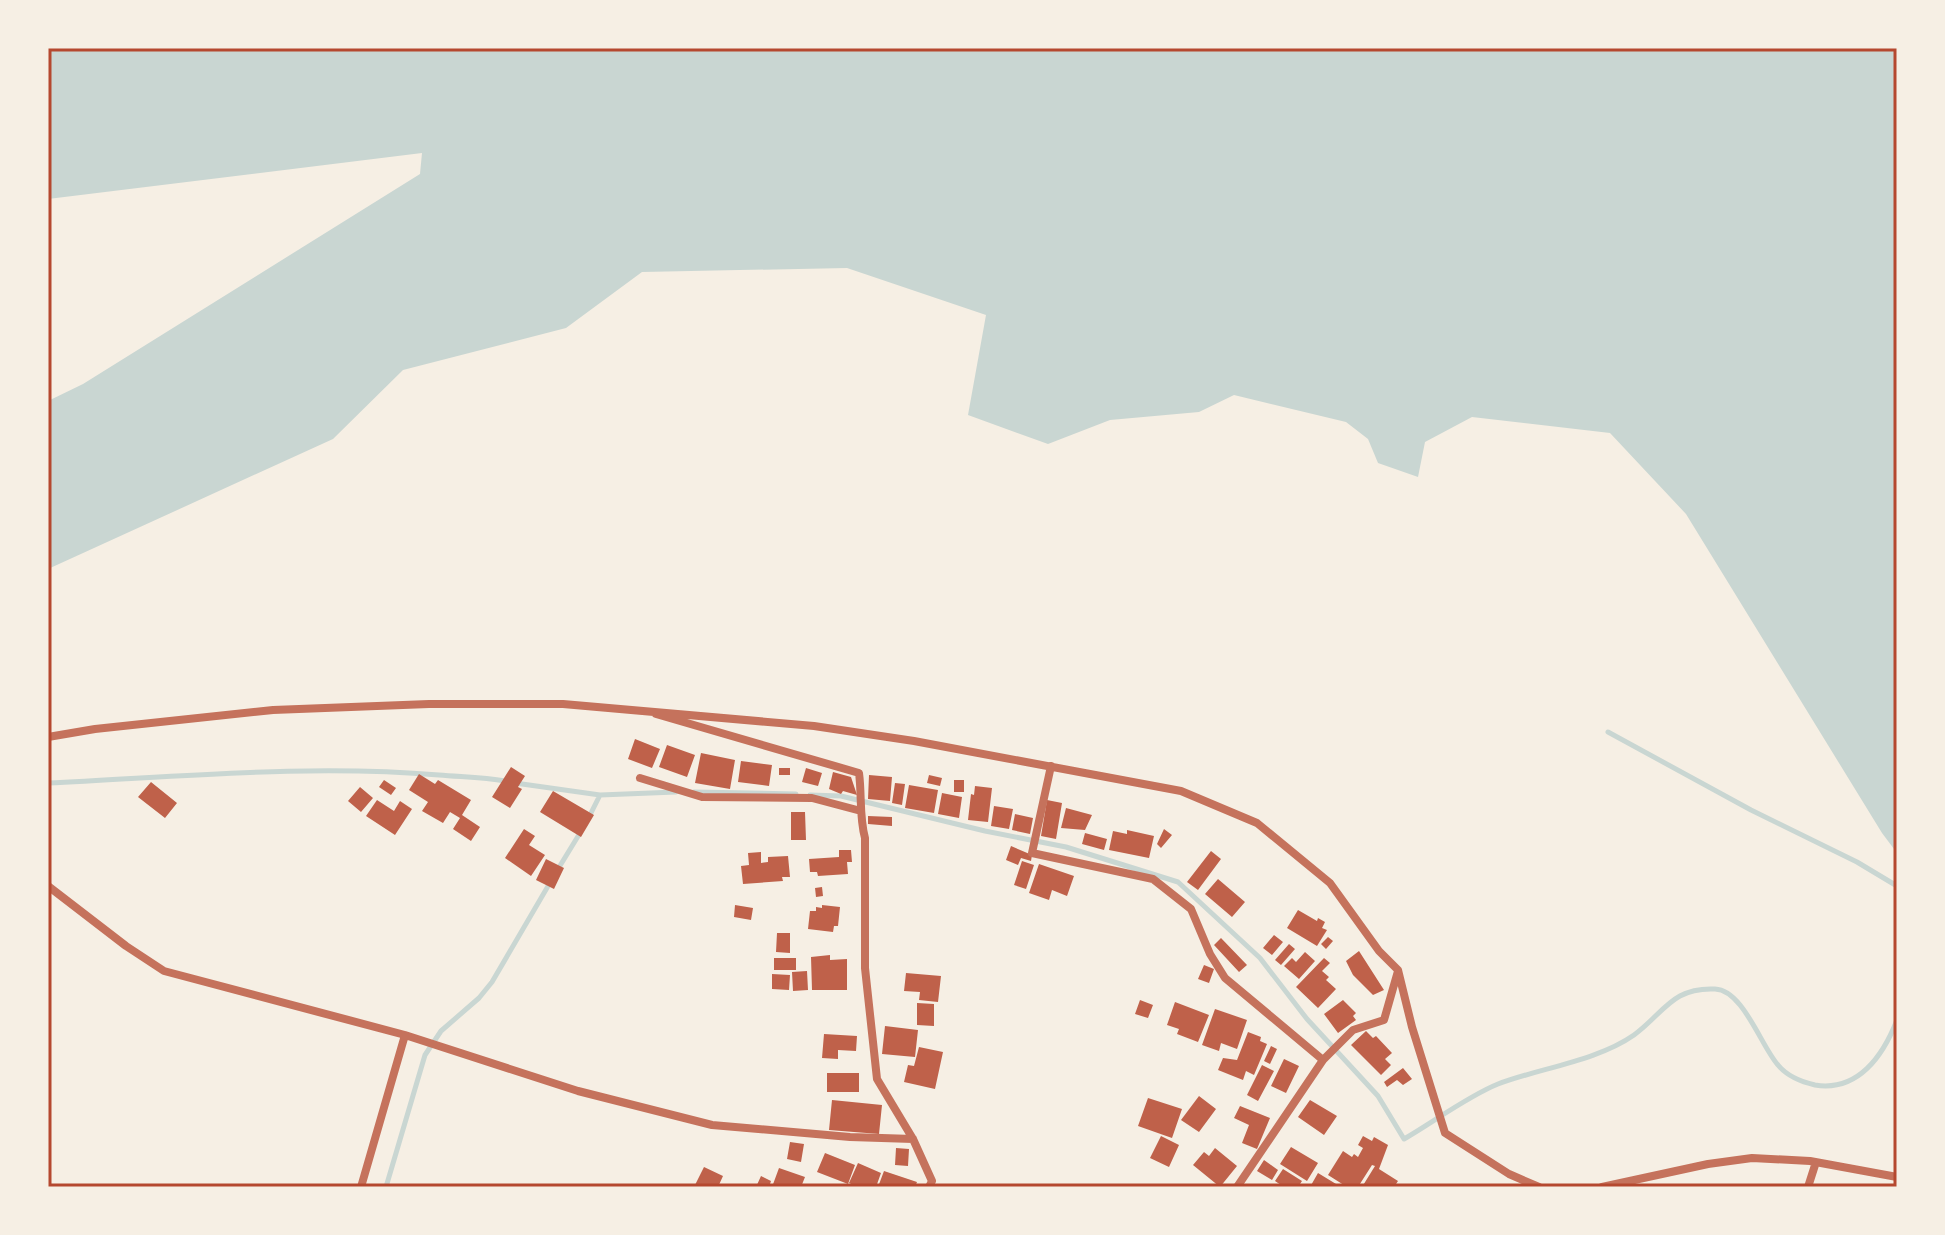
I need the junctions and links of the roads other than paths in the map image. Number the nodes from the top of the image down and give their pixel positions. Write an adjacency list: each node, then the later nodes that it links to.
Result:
1 (636, 708): 2 (street); 3 (street); 5 (street)
2 (48, 737)
3 (1051, 766): 7 (street); 9 (street)
4 (640, 778): 5 (street)
5 (861, 811): 10 (street)
6 (48, 886): 8 (street)
7 (1398, 970): 9 (street); 16 (street)
8 (405, 1035): 10 (street); 13 (street)
9 (1323, 1060): 15 (street)
10 (913, 1139): 14 (street)
11 (1816, 1162): 12 (street); 17 (street); 18 (street)
12 (1897, 1177)
13 (361, 1187)
14 (929, 1187)
15 (1237, 1187)
16 (1539, 1187)
17 (1602, 1187)
18 (1808, 1187)

